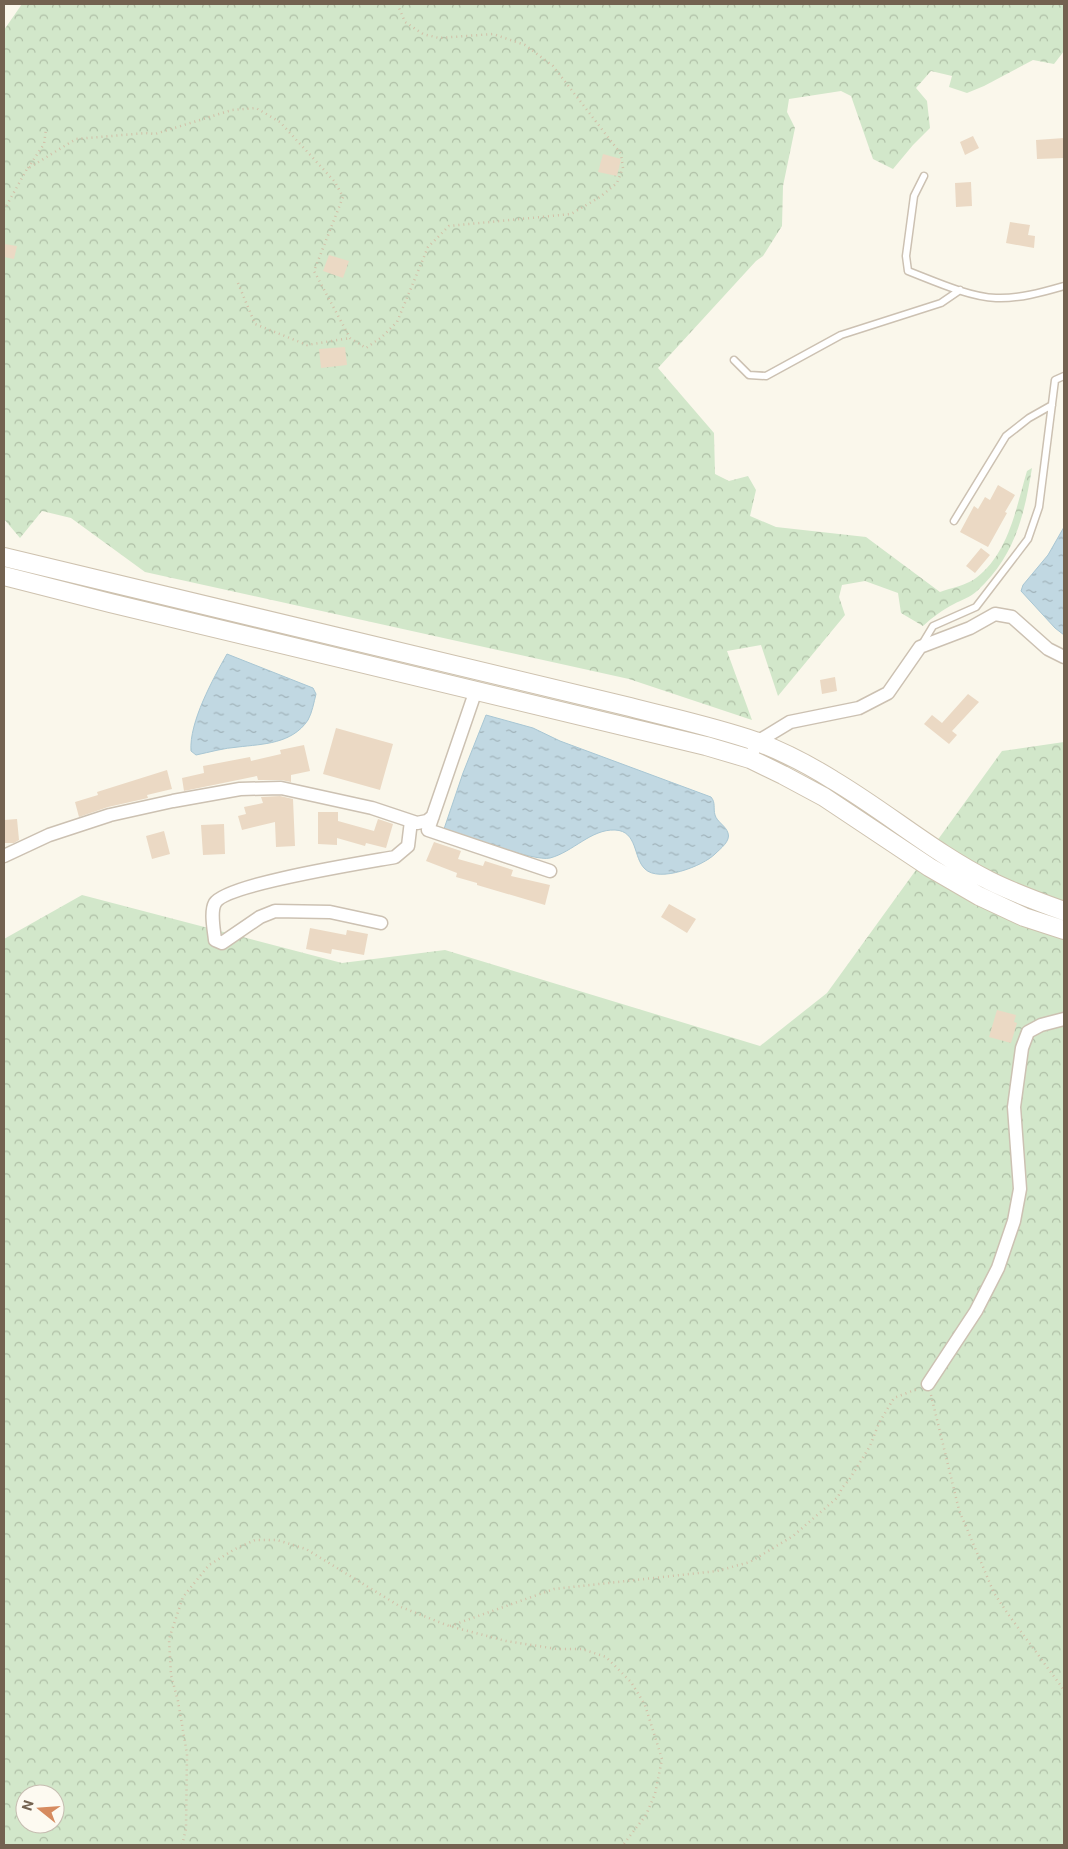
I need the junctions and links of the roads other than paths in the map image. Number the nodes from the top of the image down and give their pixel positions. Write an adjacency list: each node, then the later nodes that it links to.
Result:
1 (924, 176): 3 (lane)
2 (1064, 286): 3 (lane)
3 (960, 290): 4 (lane)
4 (734, 360)
5 (1064, 376): 6 (lane)
6 (1052, 405): 7 (lane); 10 (lane)
7 (954, 521)
8 (4, 557): 13 (street)
9 (4, 576): 12 (street)
10 (920, 647): 11 (street); 13 (street)
11 (1064, 657)
12 (476, 690): 14 (street); 15 (street)
13 (757, 742): 14 (street); 19 (street)
14 (750, 759): 21 (street)
15 (433, 816): 16 (street); 18 (street)
16 (411, 821): 17 (street); 20 (street)
17 (4, 856)
18 (550, 870)
19 (1064, 911)
20 (381, 923)
21 (1064, 930)
22 (1064, 1018): 23 (street)
23 (928, 1384)

